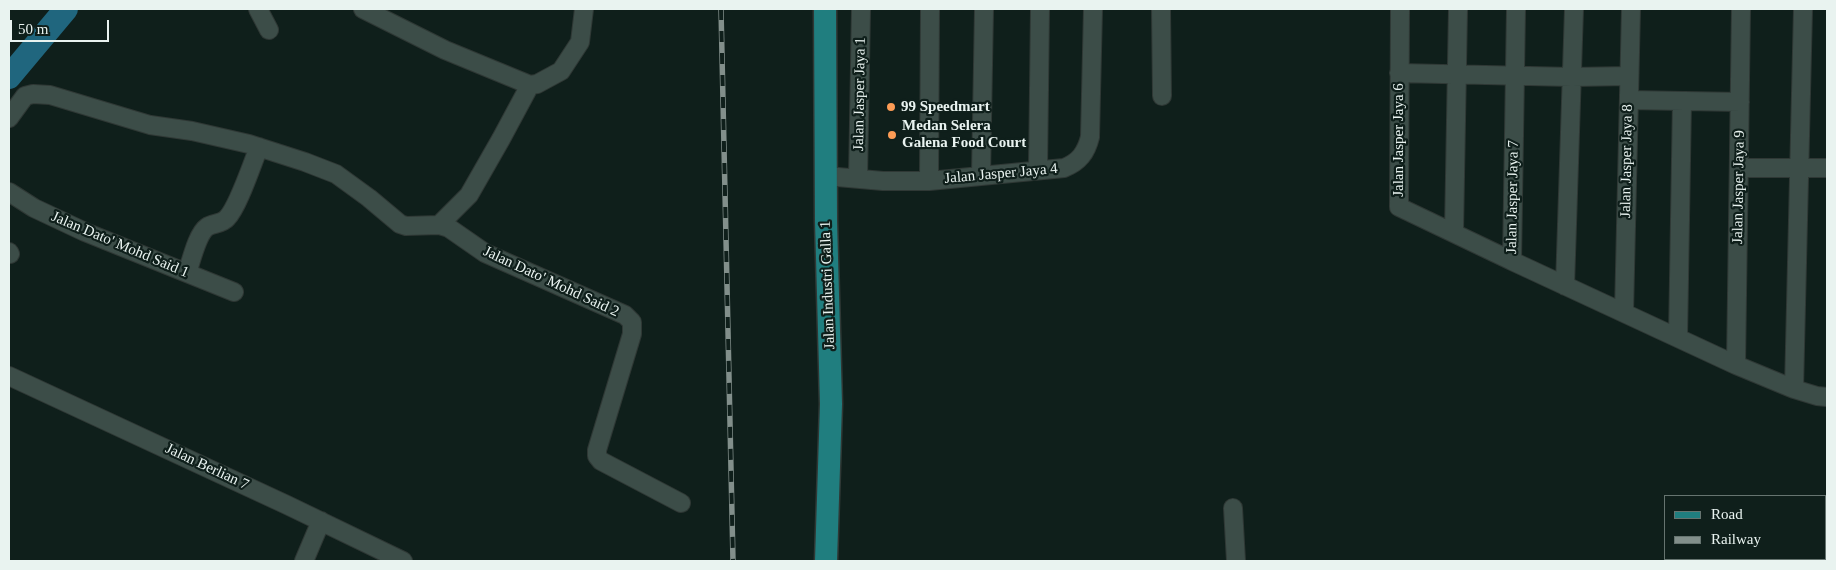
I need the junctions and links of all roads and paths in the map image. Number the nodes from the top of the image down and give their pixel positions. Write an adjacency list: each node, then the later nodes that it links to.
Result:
1 (258, 9): 18 (street)
2 (363, 9): 24 (street)
3 (584, 9): 24 (street)
4 (825, 9): 35 (main road, Jalan Industri Galla 1)
5 (861, 9): 37 (street, Jalan Jasper Jaya 1)
6 (930, 9): 38 (street)
7 (984, 9): 36 (street)
8 (1040, 9): 34 (street)
9 (1093, 9): 34 (street, Jalan Jasper Jaya 4)
10 (1161, 9): 25 (street)
11 (1400, 9): 19 (street, Jalan Jasper Jaya 6)
12 (1458, 9): 20 (street)
13 (1516, 9): 21 (street, Jalan Jasper Jaya 7)
14 (1574, 9): 23 (street)
15 (1631, 9): 22 (street, Jalan Jasper Jaya 8)
16 (1741, 9): 28 (street, Jalan Jasper Jaya 9)
17 (1803, 9): 33 (street)
18 (269, 30)
19 (1400, 73): 20 (street); 41 (street, Jalan Jasper Jaya 6)
20 (1457, 74): 21 (street); 41 (street)
21 (1514, 76): 23 (street); 42 (street, Jalan Jasper Jaya 7)
22 (1629, 76): 23 (street); 26 (street, Jalan Jasper Jaya 8)
23 (1572, 77): 44 (street)
24 (530, 85): 40 (street)
25 (1162, 96)
26 (1629, 100): 27 (street); 46 (street, Jalan Jasper Jaya 8)
27 (1682, 101): 28 (street); 47 (street)
28 (1740, 102): 31 (street, Jalan Jasper Jaya 9)
29 (9, 118): 30 (street, Jalan Dato' Mohd Said 2)
30 (259, 147): 40 (street, Jalan Dato' Mohd Said 2); 43 (street)
31 (1740, 168): 33 (street); 48 (street, Jalan Jasper Jaya 9)
32 (1827, 168): 33 (street)
33 (1799, 169): 50 (street)
34 (1038, 170): 36 (street, Jalan Jasper Jaya 4)
35 (826, 176): 37 (street, Jalan Jasper Jaya 4); 57 (main road, Jalan Industri Galla 1)
36 (981, 176): 38 (street, Jalan Jasper Jaya 4)
37 (858, 179): 38 (street, Jalan Jasper Jaya 4)
38 (928, 181)
39 (9, 192): 43 (street, Jalan Dato' Mohd Said 1)
40 (438, 225): 52 (street, Jalan Dato' Mohd Said 2)
41 (1454, 232): 42 (street, Jalan Jasper Jaya 6)
42 (1512, 261): 44 (street, Jalan Jasper Jaya 7)
43 (187, 273): 45 (street, Jalan Dato' Mohd Said 1)
44 (1565, 286): 46 (street, Jalan Jasper Jaya 7)
45 (234, 292)
46 (1624, 313): 47 (street, Jalan Jasper Jaya 7)
47 (1678, 338): 48 (street, Jalan Jasper Jaya 7)
48 (1736, 365): 50 (street, Jalan Jasper Jaya 7)
49 (9, 376): 54 (street, Jalan Berlian 7)
50 (1794, 389): 51 (street, Jalan Jasper Jaya 7)
51 (1827, 396)
52 (681, 504)
53 (1233, 508): 58 (street)
54 (321, 521): 55 (street); 56 (street, Jalan Berlian 7)
55 (304, 561)
56 (403, 561)
57 (826, 561)
58 (1236, 561)

